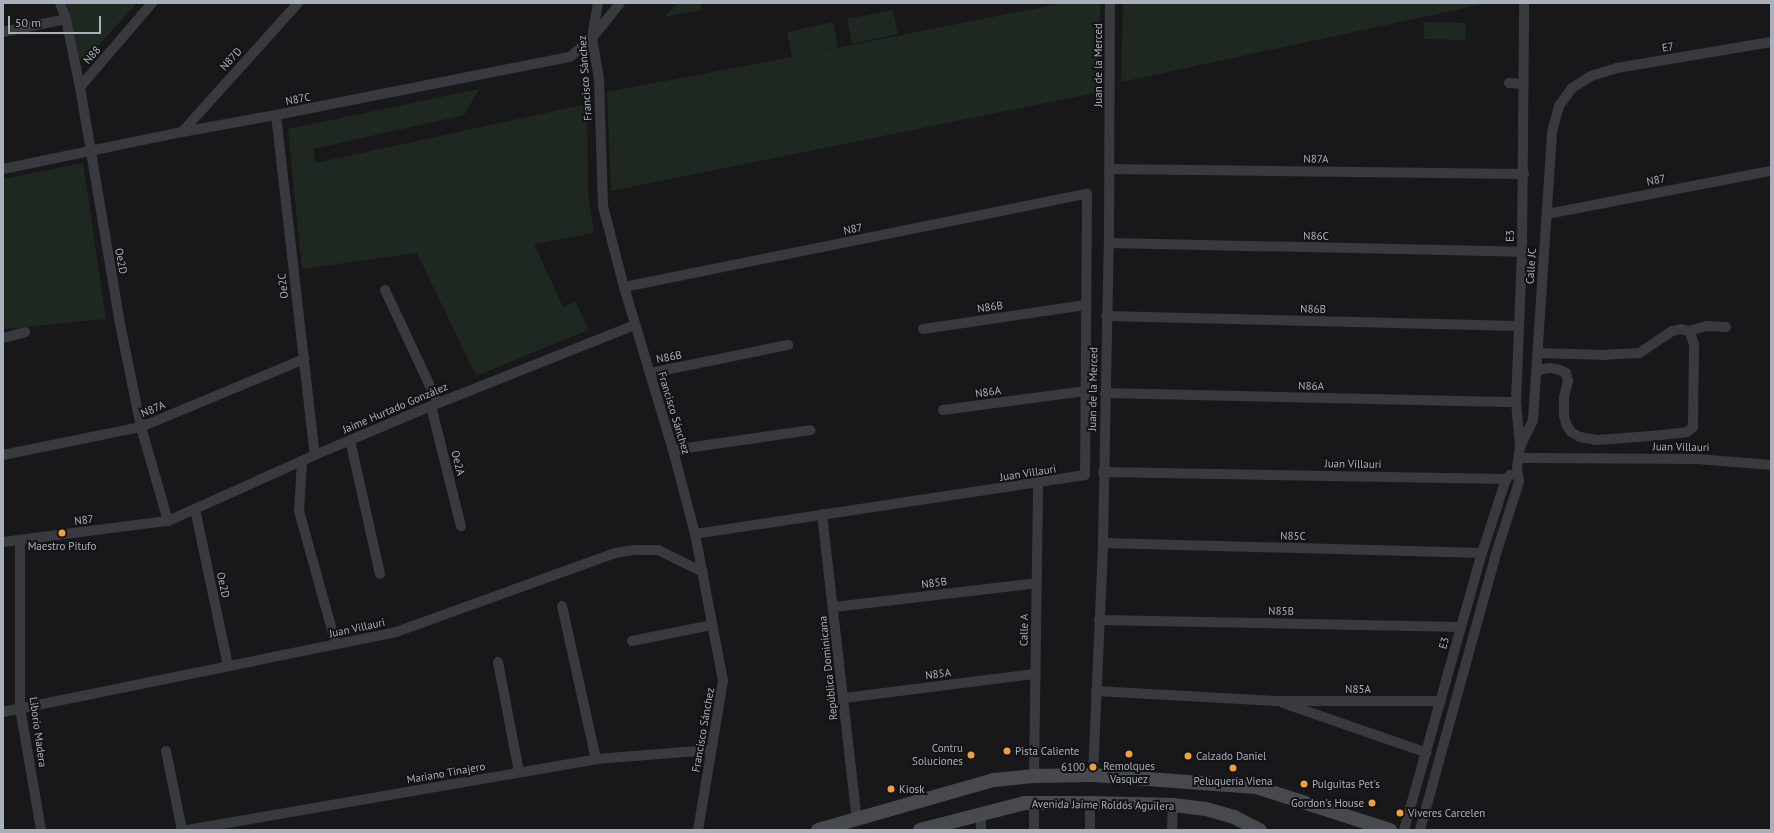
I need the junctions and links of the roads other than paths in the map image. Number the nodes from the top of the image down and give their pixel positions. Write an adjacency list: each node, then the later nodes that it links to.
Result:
1 (60, 3): 8 (street, Oe2D)
2 (152, 3): 14 (street, N88)
3 (298, 3): 17 (street, N87D)
4 (598, 3): 10 (street, Francisco Sánchez)
5 (620, 3): 10 (street)
6 (1110, 3): 20 (street, Juan de la Merced)
7 (1524, 3): 13 (street, E3)
8 (66, 20): 9 (street); 14 (street, Oe2D)
9 (3, 32)
10 (592, 38): 16 (street, N87C); 27 (street, Francisco Sánchez)
11 (1771, 42): 15 (street, E7)
12 (1510, 83): 13 (street)
13 (1523, 84): 22 (street, E3)
14 (80, 87): 18 (street, Oe2D)
15 (1572, 88): 24 (street, Calle JC)
16 (276, 115): 17 (street, N87C); 40 (street, Oe2C)
17 (182, 132): 18 (street, N87C)
18 (90, 151): 19 (street, N87C); 48 (street, Oe2D)
19 (3, 169)
20 (1109, 169): 22 (street, N87A); 25 (street, Juan de la Merced)
21 (1771, 171): 24 (street, N87)
22 (1524, 174): 26 (street, E3)
23 (1086, 194): 27 (street, N87); 29 (street, Juan Villauri)
24 (1547, 214): 39 (street, Calle JC)
25 (1109, 243): 26 (street, N86C); 30 (street, Juan de la Merced)
26 (1522, 252): 32 (street, E3)
27 (624, 287): 31 (street, Francisco Sánchez)
28 (385, 290): 46 (street, Oe2A)
29 (1085, 305): 34 (street, N86B); 43 (street, Juan Villauri)
30 (1106, 316): 32 (street, N86B); 44 (street, Juan de la Merced)
31 (635, 325): 42 (street, Francisco Sánchez); 46 (street, Jaime Hurtado González)
32 (1519, 326): 45 (street, E3)
33 (1726, 327): 35 (street)
34 (923, 329)
35 (1689, 331): 39 (street); 41 (street)
36 (25, 332): 37 (street)
37 (3, 338)
38 (788, 345): 42 (street, N86B)
39 (1538, 353): 41 (street, Calle JC)
40 (304, 359): 48 (street, N87A); 54 (street, Oe2C)
41 (1537, 370): 51 (street, Calle JC)
42 (650, 373): 52 (street, Francisco Sánchez)
43 (1085, 391): 47 (street, N86A); 60 (street, Juan Villauri)
44 (1105, 393): 45 (street, N86A); 58 (street, Juan de la Merced)
45 (1516, 402): 51 (street, E3)
46 (435, 404): 50 (street, Jaime Hurtado González); 64 (street, Oe2A)
47 (943, 410)
48 (141, 427): 53 (street, N87A); 63 (street, Oe2D)
49 (811, 430): 52 (street)
50 (350, 440): 54 (street, Jaime Hurtado González); 71 (street)
51 (1520, 447): 56 (street, E3)
52 (673, 450): 65 (street, Francisco Sánchez)
53 (3, 455)
54 (315, 455): 55 (street, Jaime Hurtado González)
55 (302, 461): 61 (street, Jaime Hurtado González); 79 (street)
56 (1518, 463): 57 (street, Juan Villauri); 59 (street, E3); 114 (street, E3)
57 (1771, 465)
58 (1104, 472): 59 (street, Juan Villauri); 68 (street, Juan de la Merced)
59 (1506, 479): 69 (street, E3)
60 (1038, 484): 62 (street, Juan Villauri); 72 (street, Calle A)
61 (195, 509): 63 (street, Jaime Hurtado González); 81 (street, Oe2D)
62 (822, 514): 65 (street, Juan Villauri); 74 (street, República Dominicana)
63 (168, 521): 66 (street, N87)
64 (461, 526)
65 (696, 534): 70 (street, Francisco Sánchez)
66 (20, 540): 67 (street, N87); 87 (street, Liborio Madera)
67 (3, 542)
68 (1103, 544): 69 (street, N85C); 75 (street, Juan de la Merced)
69 (1482, 553): 77 (street, E3)
70 (703, 572): 76 (street, Francisco Sánchez); 79 (street, Juan Villauri)
71 (380, 574)
72 (1037, 583): 74 (street, N85B); 82 (street, Calle A)
73 (562, 606): 92 (street)
74 (834, 607): 84 (street, República Dominicana)
75 (1099, 620): 77 (street, N85B); 83 (street, Juan de la Merced)
76 (712, 624): 78 (street); 89 (street, Francisco Sánchez)
77 (1461, 627): 86 (street, E3)
78 (632, 641)
79 (336, 644): 81 (street, Juan Villauri)
80 (498, 662): 93 (street)
81 (228, 666): 87 (street, Juan Villauri)
82 (1035, 674): 84 (street, N85A); 95 (street, Calle A)
83 (1096, 691): 85 (street, N85A); 94 (street, Juan de la Merced)
84 (844, 698): 100 (street, República Dominicana)
85 (1276, 701): 86 (street, N85A); 91 (street, N85A)
86 (1441, 701): 91 (street, E3)
87 (20, 708): 88 (street, Juan Villauri); 101 (street, Liborio Madera)
88 (3, 712)
89 (712, 750): 92 (street, Mariano Tinajero); 104 (street, Francisco Sánchez)
90 (166, 751): 102 (street)
91 (1427, 753): 113 (street, E3)
92 (596, 759): 93 (street, Mariano Tinajero)
93 (519, 772): 103 (street, Mariano Tinajero)
94 (1093, 775): 95 (street); 112 (street)
95 (1034, 776): 100 (street)
96 (1034, 803): 97 (street, Avenida Jaime Roldós Aguilera); 99 (street, Avenida Jaime Roldós Aguilera); 108 (street)
97 (1090, 803): 98 (street, Avenida Jaime Roldós Aguilera); 109 (street)
98 (1172, 805): 110 (street); 111 (street, Avenida Jaime Roldós Aguilera)
99 (981, 813): 106 (street, Avenida Jaime Roldós Aguilera); 107 (street)
100 (857, 819): 105 (street)
101 (40, 830)
102 (182, 830)
103 (187, 830)
104 (698, 830)
105 (818, 830)
106 (923, 830)
107 (981, 830)
108 (1034, 830)
109 (1090, 830)
110 (1172, 830)
111 (1260, 830)
112 (1390, 830)
113 (1404, 830)
114 (1420, 830)

